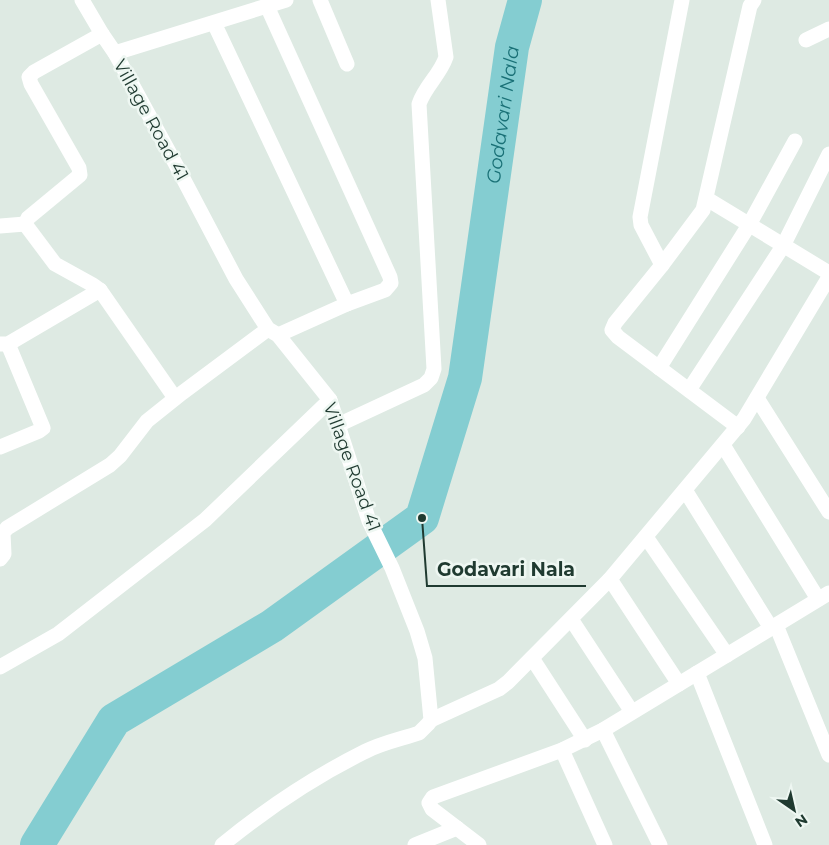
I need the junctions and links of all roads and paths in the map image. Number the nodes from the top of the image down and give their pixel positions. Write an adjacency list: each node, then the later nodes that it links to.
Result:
1 (82, 0): 10 (street, Village Road 41)
2 (286, 0): 7 (street)
3 (320, 0): 13 (street)
4 (438, 0): 33 (street)
5 (682, 0): 21 (street)
6 (754, 0): 16 (street)
7 (267, 6): 8 (street); 25 (street)
8 (214, 22): 12 (street); 25 (street)
9 (829, 29): 11 (street)
10 (102, 34): 12 (street, Village Road 41); 17 (street)
11 (806, 40)
12 (115, 53): 26 (street, Village Road 41)
13 (347, 64)
14 (795, 141): 18 (street)
15 (829, 154): 20 (street)
16 (707, 199): 18 (street); 21 (street)
17 (25, 224): 19 (street); 24 (street)
18 (749, 225): 20 (street); 28 (street)
19 (0, 226)
20 (783, 246): 22 (street); 29 (street)
21 (662, 265): 28 (street)
22 (829, 273)
23 (829, 277): 31 (street)
24 (100, 290): 27 (street); 30 (street)
25 (347, 304): 26 (street)
26 (273, 332): 30 (street); 32 (street, Village Road 41)
27 (4, 344): 36 (street)
28 (659, 368): 29 (street)
29 (689, 390): 34 (street)
30 (175, 398): 39 (street)
31 (757, 398): 34 (street); 38 (street)
32 (330, 400): 33 (street, Village Road 41); 48 (street)
33 (338, 425): 52 (street, Village Road 41)
34 (738, 427): 35 (street)
35 (723, 445): 37 (street); 43 (street)
36 (0, 447)
37 (685, 490): 40 (street); 45 (street)
38 (829, 512)
39 (1, 537): 41 (street)
40 (646, 537): 42 (street); 46 (street)
41 (0, 559)
42 (610, 579): 44 (street); 50 (street)
43 (824, 596): 45 (street)
44 (570, 619): 47 (street); 51 (street)
45 (774, 627): 46 (street); 56 (street)
46 (727, 655): 49 (street)
47 (532, 658): 52 (street); 54 (street)
48 (0, 667)
49 (697, 673): 50 (street); 64 (street)
50 (679, 684): 51 (street)
51 (632, 712): 53 (street)
52 (431, 720): 59 (street)
53 (604, 730): 54 (street); 63 (street)
54 (585, 740): 55 (street)
55 (562, 750): 57 (street); 62 (street)
56 (829, 755)
57 (457, 828): 58 (street); 61 (street)
58 (432, 842): 60 (street)
59 (222, 845)
60 (415, 845)
61 (479, 845)
62 (605, 845)
63 (660, 845)
64 (765, 845)

